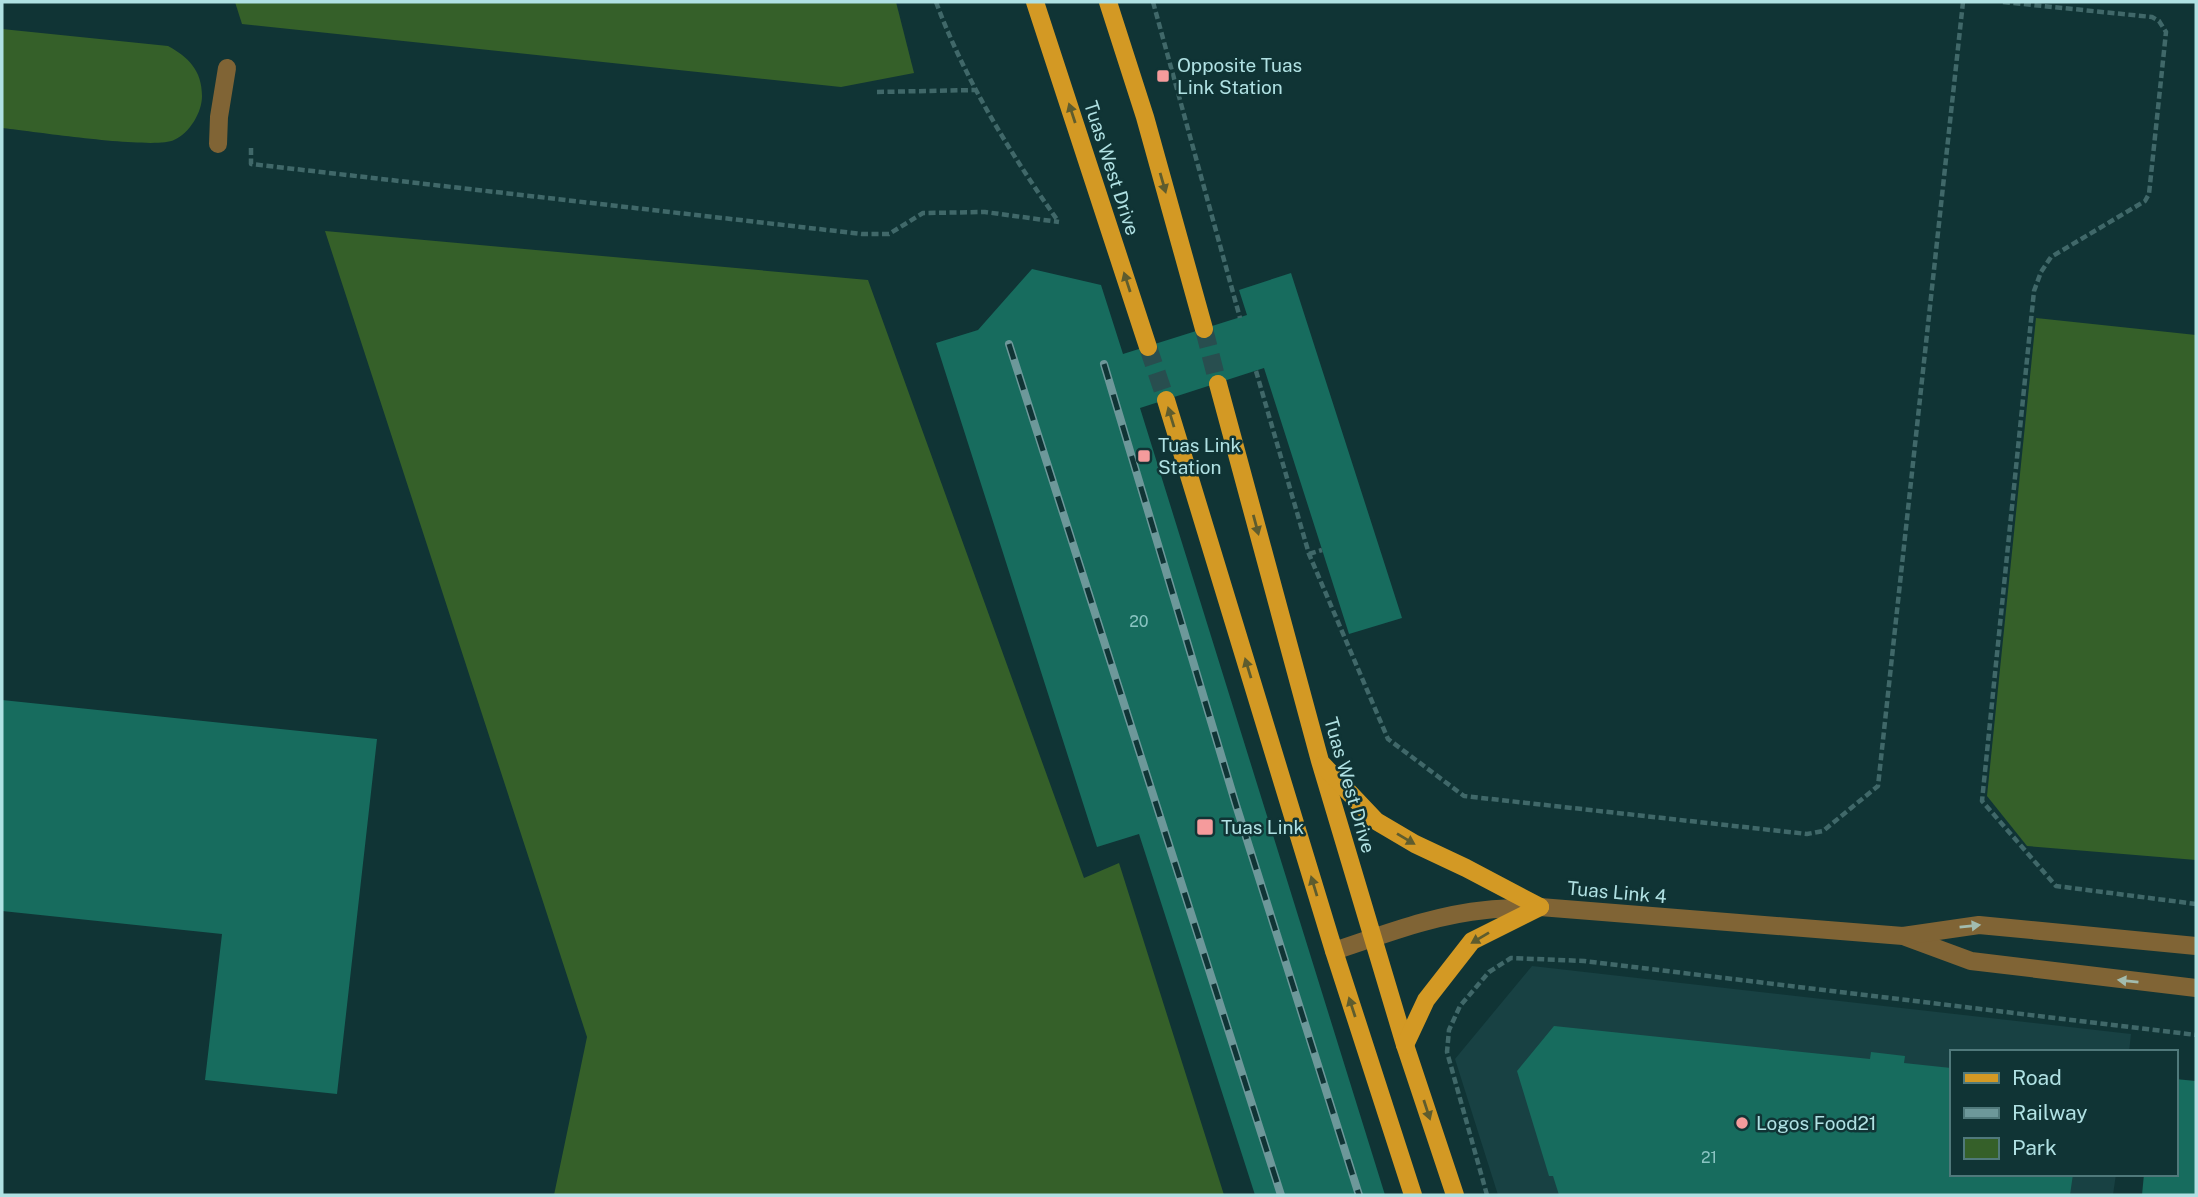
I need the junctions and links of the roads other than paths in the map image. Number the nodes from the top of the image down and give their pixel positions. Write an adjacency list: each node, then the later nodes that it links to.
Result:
1 (1035, 2): 6 (main road, Tuas West Drive, one-way to 1)
2 (1108, 2): 5 (main road, one-way to 5)
3 (227, 68): 4 (street)
4 (218, 144)
5 (1204, 329)
6 (1148, 347)
7 (1218, 383): 9 (main road, Tuas West Drive, one-way to 9)
8 (1166, 400): 14 (main road, one-way to 8)
9 (1320, 761): 10 (main road, one-way to 10); 12 (main road, Tuas West Drive)
10 (1540, 907): 11 (street, Tuas Link 4); 12 (street, Tuas Link 4); 16 (main road, one-way to 16)
11 (1903, 936): 13 (street, Tuas Link 4, one-way to 13); 15 (street, Tuas Link 4, one-way to 11)
12 (1374, 938): 14 (street, Tuas Link 4); 16 (main road, Tuas West Drive)
13 (2196, 946)
14 (1334, 951): 17 (main road, one-way to 14)
15 (2196, 988)
16 (1405, 1045): 18 (main road, Tuas West Drive, one-way to 18)
17 (1413, 1195)
18 (1455, 1195)

